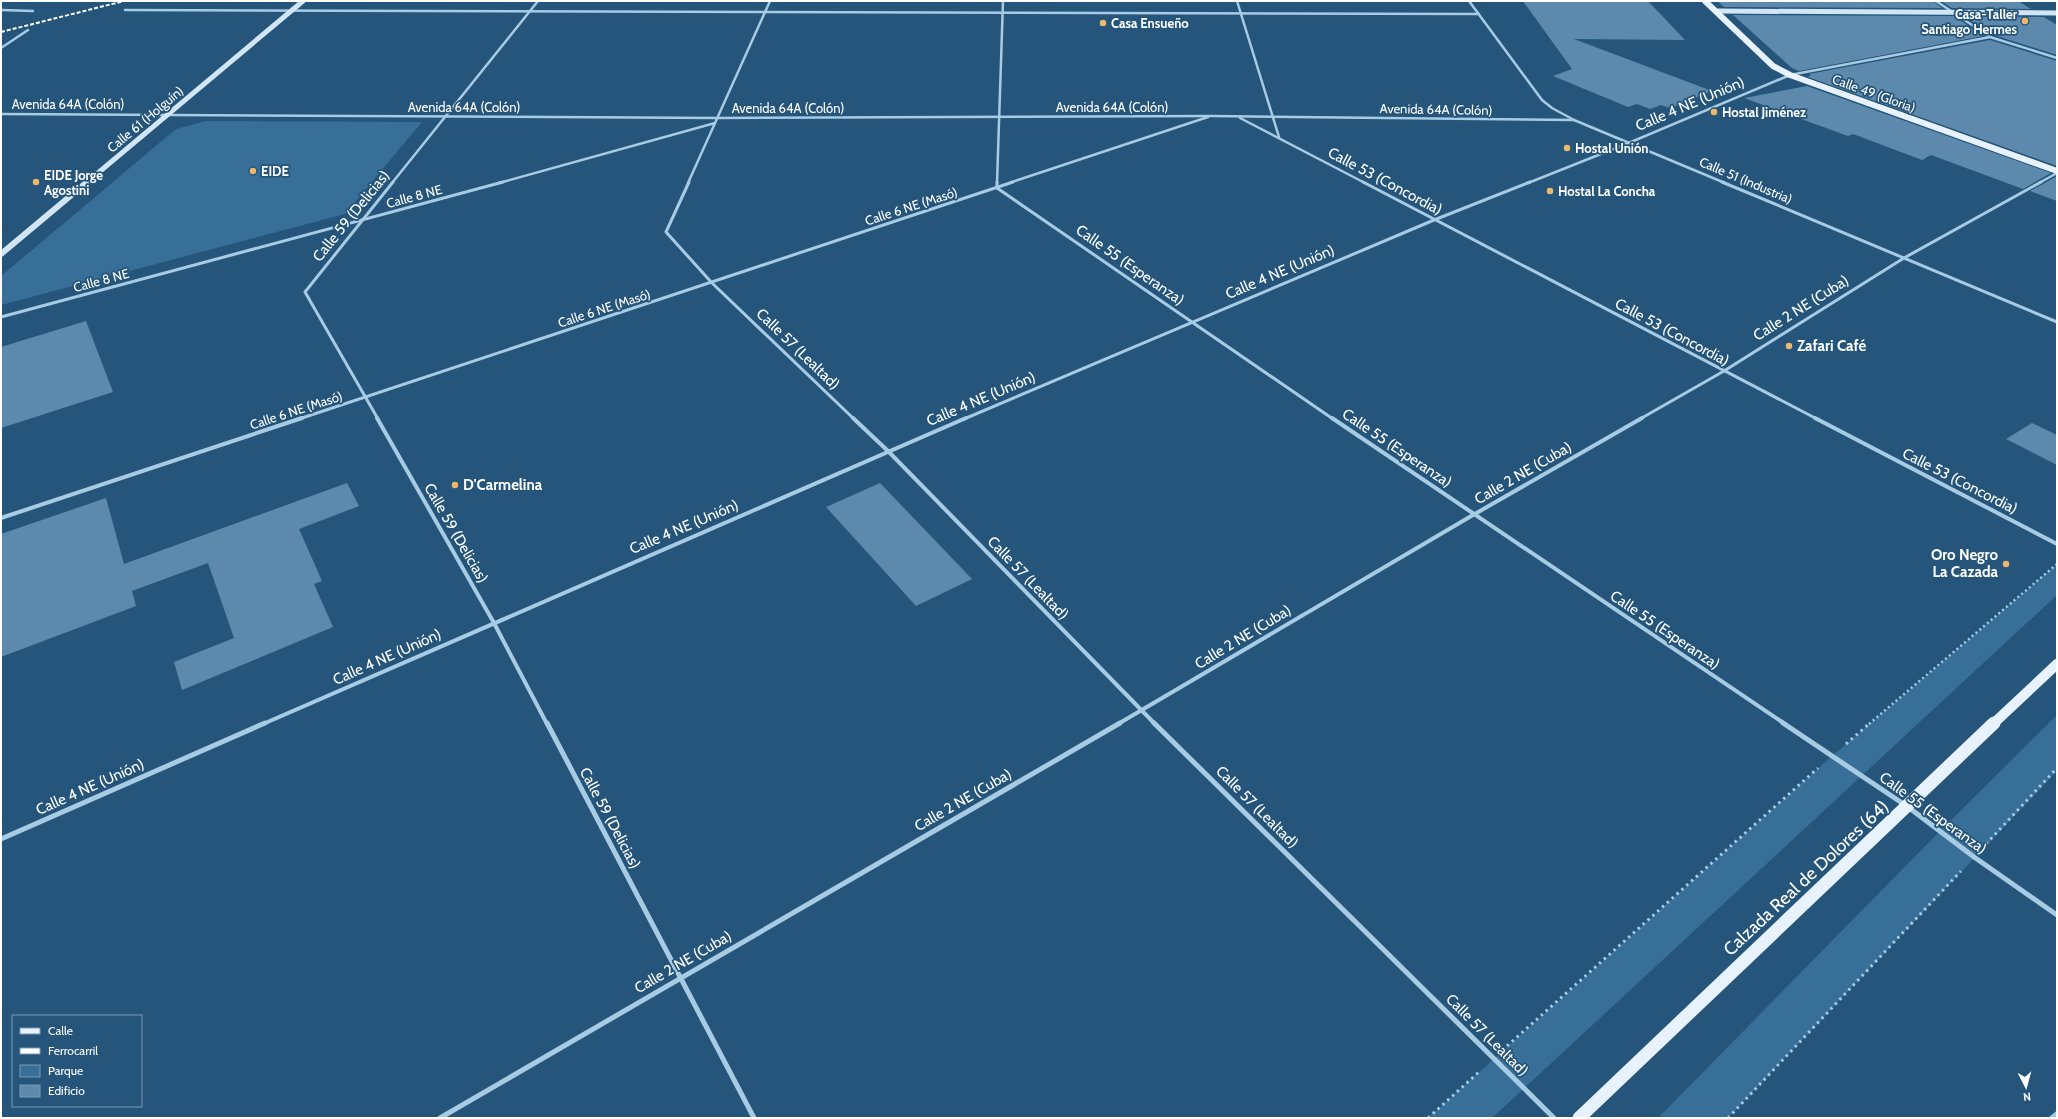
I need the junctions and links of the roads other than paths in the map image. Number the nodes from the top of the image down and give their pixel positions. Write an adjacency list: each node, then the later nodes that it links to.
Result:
1 (303, 1): 13 (street, Calle 61 (Holguín))
2 (538, 1): 14 (street, Calle 59 (Delicias))
3 (770, 1): 16 (street, Calle 57 (Lealtad))
4 (1003, 1): 17 (street)
5 (1237, 1): 19 (street)
6 (1470, 1): 20 (street, Calle 51 (Industria))
7 (1705, 1): 12 (main road, Calle 49 (Gloria))
8 (1936, 1): 15 (street)
9 (1, 10): 11 (street)
10 (125, 10): 13 (street)
11 (33, 11)
12 (1716, 11): 15 (street); 25 (main road, Calle 49 (Gloria))
13 (290, 12): 14 (street); 27 (street, Calle 61 (Holguín))
14 (528, 12): 16 (street); 28 (street, Calle 59 (Delicias))
15 (1953, 12): 18 (street); 22 (street)
16 (765, 13): 17 (street); 32 (street, Calle 57 (Lealtad))
17 (1003, 13): 19 (street); 33 (street)
18 (2057, 13)
19 (1241, 14): 20 (street); 31 (street)
20 (1478, 14): 34 (street, Calle 51 (Industria))
21 (28, 30): 23 (street)
22 (1990, 37): 24 (street); 25 (street, Calle 4 NE (Unión))
23 (1, 48)
24 (2057, 58)
25 (1790, 75): 37 (street, Calle 4 NE (Unión)); 38 (main road, Calle 49 (Gloria))
26 (1, 114): 27 (street, Avenida 64A (Colón))
27 (167, 115): 28 (street, Avenida 64A (Colón)); 42 (street, Calle 61 (Holguín))
28 (446, 116): 32 (street, Avenida 64A (Colón)); 41 (street, Calle 59 (Delicias))
29 (1212, 116): 30 (street, Avenida 64A (Colón)); 33 (street, Avenida 64A (Colón)); 39 (street, Calle 6 NE (Masó))
30 (1238, 117): 31 (street, Avenida 64A (Colón)); 36 (street, Calle 53 (Concordia))
31 (1274, 117): 34 (street, Avenida 64A (Colón)); 36 (street)
32 (718, 118): 33 (street, Avenida 64A (Colón)); 35 (street, Calle 57 (Lealtad))
33 (1000, 118): 39 (street)
34 (1574, 120): 37 (street, Calle 51 (Industria))
35 (715, 123): 41 (street, Calle 8 NE); 44 (street, Calle 57 (Lealtad))
36 (1279, 137): 40 (street, Calle 53 (Concordia))
37 (1631, 142): 40 (street, Calle 4 NE (Unión)); 43 (street, Calle 51 (Industria))
38 (2057, 172): 43 (street, Calle 2 NE (Cuba))
39 (997, 188): 44 (street, Calle 6 NE (Masó)); 47 (street, Calle 55 (Esperanza))
40 (1434, 220): 47 (street, Calle 4 NE (Unión)); 48 (street, Calle 53 (Concordia))
41 (362, 221): 45 (street, Calle 8 NE); 49 (street, Calle 59 (Delicias))
42 (1, 254)
43 (1904, 258): 46 (street, Calle 51 (Industria)); 48 (street, Calle 2 NE (Cuba))
44 (712, 283): 49 (street, Calle 6 NE (Masó)); 50 (street, Calle 57 (Lealtad))
45 (1, 317)
46 (2057, 322)
47 (1191, 323): 50 (street, Calle 4 NE (Unión)); 51 (street, Calle 55 (Esperanza))
48 (1724, 371): 51 (street, Calle 2 NE (Cuba)); 53 (street, Calle 53 (Concordia))
49 (365, 397): 52 (street, Calle 6 NE (Masó)); 54 (street, Calle 59 (Delicias))
50 (888, 451): 54 (street, Calle 4 NE (Unión)); 56 (street, Calle 57 (Lealtad))
51 (1473, 515): 56 (street, Calle 2 NE (Cuba)); 57 (street, Calle 55 (Esperanza))
52 (1, 518)
53 (2057, 544)
54 (494, 623): 58 (street, Calle 4 NE (Unión)); 60 (street, Calle 59 (Delicias))
55 (2057, 664): 57 (main road, Calzada Real de Dolores (64))
56 (1141, 711): 60 (street, Calle 2 NE (Cuba)); 64 (street, Calle 57 (Lealtad))
57 (1908, 807): 59 (street, Calle 55 (Esperanza)); 65 (main road, Calzada Real de Dolores (64))
58 (1, 839)
59 (2057, 915)
60 (679, 978): 62 (street, Calle 2 NE (Cuba)); 63 (street, Calle 59 (Delicias))
61 (2057, 1113): 66 (lane)
62 (440, 1118)
63 (754, 1118)
64 (1554, 1118)
65 (1579, 1118)
66 (2051, 1118)

